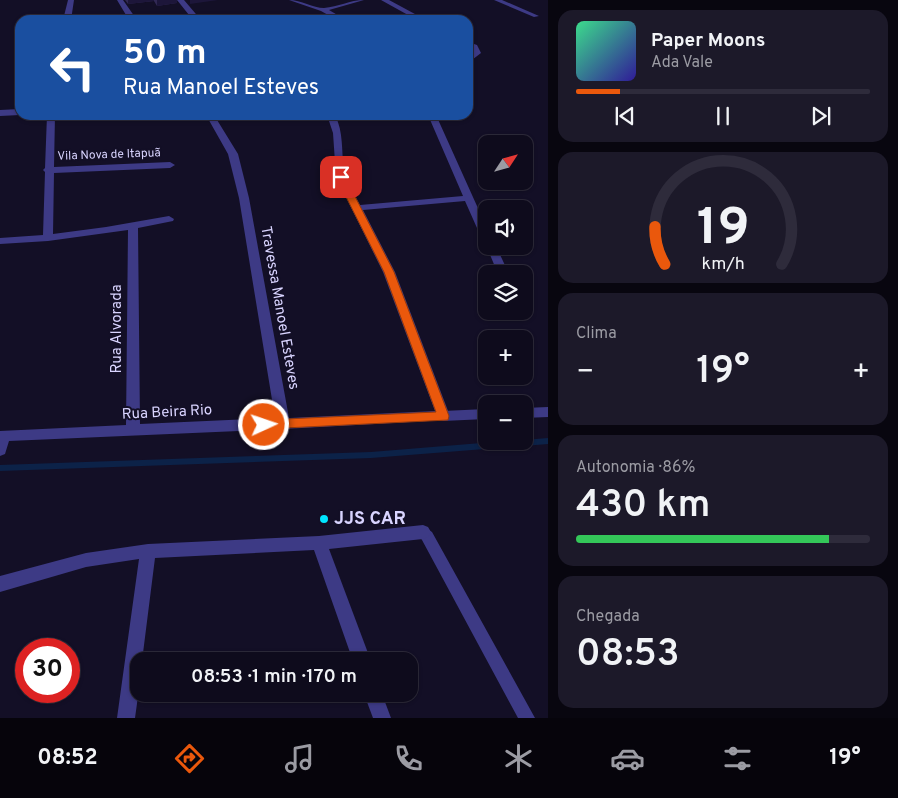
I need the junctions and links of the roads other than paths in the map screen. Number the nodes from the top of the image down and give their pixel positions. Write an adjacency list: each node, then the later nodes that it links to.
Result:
1 (71, 0): 9 (street)
2 (120, 0): 10 (street)
3 (180, 0): 11 (street)
4 (292, 0): 8 (street)
5 (361, 0): 8 (street)
6 (384, 0): 13 (street)
7 (497, 0): 14 (lane)
8 (323, 10): 12 (street)
9 (68, 15)
10 (130, 15)
11 (193, 15)
12 (332, 15)
13 (412, 15)
14 (536, 16)
15 (15, 112): 16 (street)
16 (0, 113)
17 (51, 120): 22 (street)
18 (213, 120): 34 (street, Travessa Manoel Esteves)
19 (334, 120): 24 (street)
20 (434, 120): 23 (street)
21 (170, 165): 22 (street, Vila Nova de Itapuã)
22 (48, 170): 28 (street)
23 (468, 198): 24 (street); 26 (street)
24 (356, 208): 33 (street)
25 (170, 219): 27 (street)
26 (478, 220)
27 (133, 227): 28 (street); 35 (street, Rua Alvorada)
28 (48, 238): 29 (street)
29 (0, 241)
30 (548, 412): 31 (lane)
31 (533, 413)
32 (478, 414): 33 (lane, Rua Beira Rio)
33 (443, 416): 34 (street, Rua Beira Rio)
34 (282, 424): 35 (street, Rua Beira Rio)
35 (133, 430): 36 (street, Rua Beira Rio)
36 (2, 436): 37 (street)
37 (0, 450)
38 (423, 532): 39 (street); 46 (lane)
39 (318, 544): 40 (street); 42 (street)
40 (148, 551): 41 (street); 44 (street)
41 (0, 584)
42 (359, 652)
43 (377, 702): 45 (street)
44 (126, 718)
45 (382, 718)
46 (526, 718)

